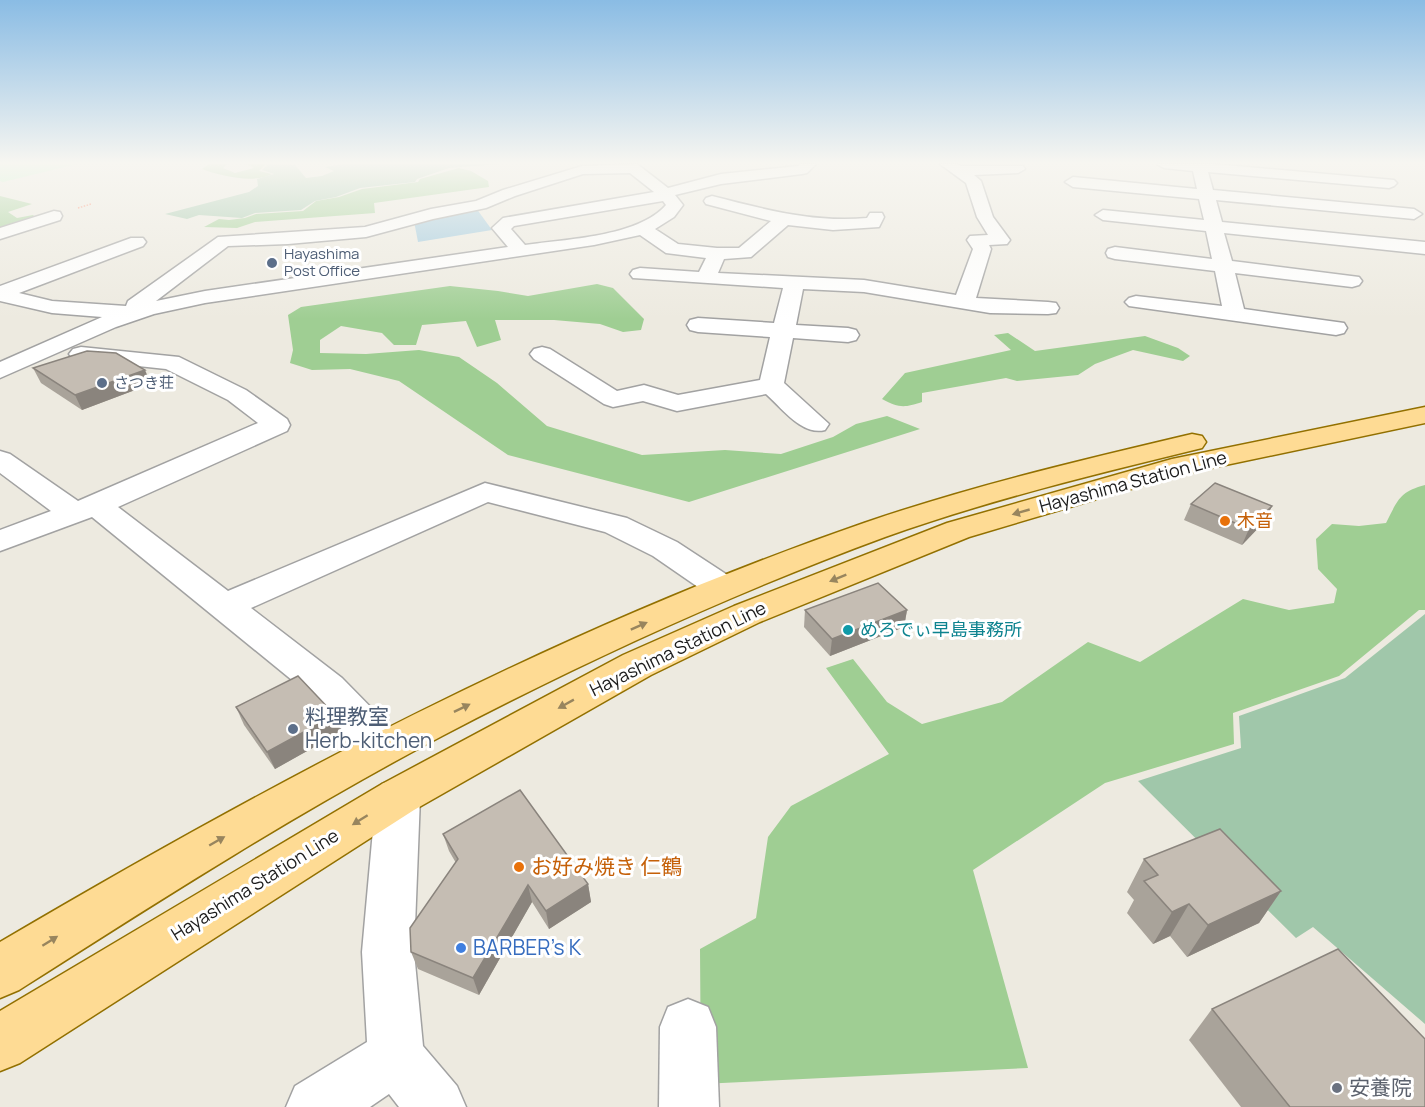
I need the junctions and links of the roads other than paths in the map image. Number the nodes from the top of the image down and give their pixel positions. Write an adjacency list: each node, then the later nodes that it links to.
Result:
1 (54, 216): 14 (street)
2 (428, 216): 11 (street)
3 (551, 216): 17 (street)
4 (666, 216): 13 (street)
5 (771, 216): 10 (street)
6 (985, 216): 28 (street)
7 (1110, 216): 12 (street)
8 (1211, 216): 12 (street)
9 (876, 217): 10 (street)
10 (784, 219): 18 (street)
11 (407, 220): 20 (street); 30 (street)
12 (1214, 226): 16 (street); 21 (street)
13 (641, 228): 17 (street); 18 (street)
14 (0, 234)
15 (136, 242): 26 (street)
16 (1425, 249)
17 (521, 251): 20 (street)
18 (717, 254): 23 (street)
19 (1116, 254): 21 (street)
20 (420, 266): 30 (street)
21 (1223, 266): 24 (street); 31 (street)
22 (640, 274): 23 (street)
23 (706, 278): 25 (street)
24 (1352, 281)
25 (794, 282): 28 (street); 34 (street)
26 (0, 294): 30 (street)
27 (1136, 302): 31 (street)
28 (964, 303): 29 (street)
29 (1048, 308)
30 (131, 313): 36 (street)
31 (1235, 314): 33 (street)
32 (698, 325): 34 (street)
33 (1336, 328)
34 (783, 330): 35 (street); 39 (street)
35 (848, 334)
36 (43, 351): 38 (street); 44 (street)
37 (542, 354): 39 (street)
38 (0, 370)
39 (771, 385): 42 (street)
40 (1425, 393): 46 (main road, Hayashima Station Line)
41 (1425, 416): 49 (main road, Hayashima Station Line, one-way to 49)
42 (816, 424)
43 (0, 460): 44 (street)
44 (85, 509): 45 (street); 47 (street)
45 (0, 541)
46 (723, 588): 47 (street); 48 (main road, Hayashima Station Line, one-way to 46)
47 (224, 606): 48 (street)
48 (383, 747): 50 (main road, Hayashima Station Line, one-way to 48)
49 (398, 796): 52 (main road, Hayashima Station Line, one-way to 52); 53 (street)
50 (0, 972)
51 (688, 1027): 56 (street)
52 (0, 1043)
53 (396, 1058): 54 (street); 55 (street)
54 (316, 1107)
55 (436, 1107)
56 (690, 1107)

